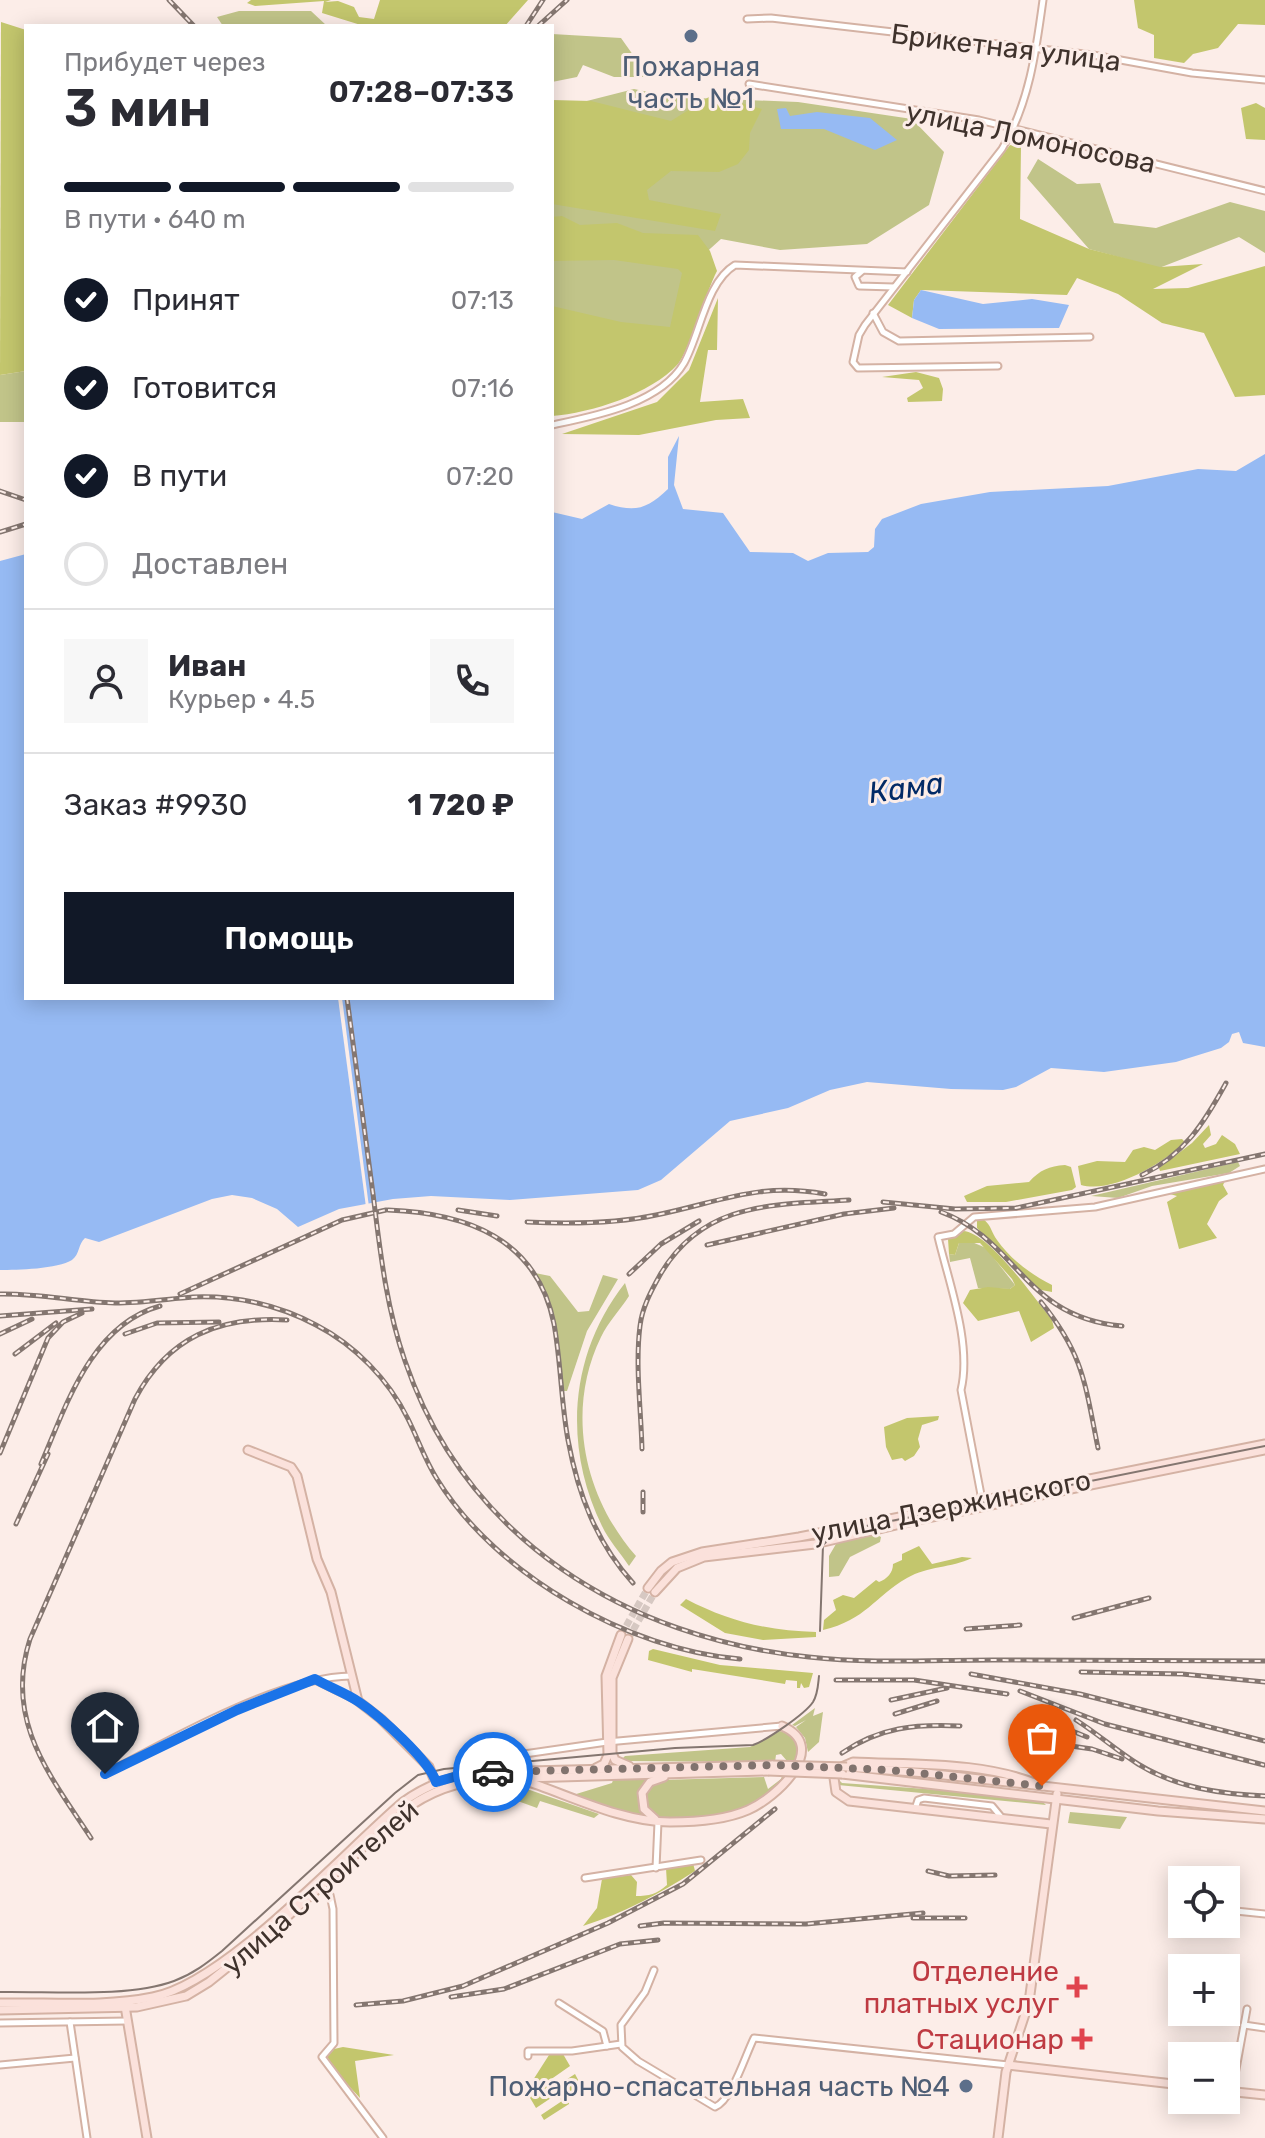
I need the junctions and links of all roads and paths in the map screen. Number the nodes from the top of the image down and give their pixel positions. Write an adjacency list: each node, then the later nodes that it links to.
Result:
1 (1043, 0): 3 (street)
2 (747, 19): 3 (street, Брикетная улица)
3 (1035, 49): 4 (street, Брикетная улица); 6 (street)
4 (1265, 80)
5 (749, 84): 6 (street, улица Ломоносова)
6 (1014, 128): 7 (street, улица Ломоносова); 9 (street)
7 (1265, 191)
8 (862, 271): 9 (street); 10 (street); 14 (street)
9 (907, 272): 10 (street)
10 (895, 287): 11 (street)
11 (873, 313): 12 (street); 13 (street)
12 (1090, 337)
13 (998, 366)
14 (554, 424)
15 (1265, 1169): 19 (street)
16 (1265, 1444): 19 (main road, улица Дзержинского)
17 (248, 1450): 22 (main road)
18 (1265, 1450): 19 (main road, улица Дзержинского)
19 (983, 1503): 20 (main road, улица Дзержинского)
20 (651, 1590)
21 (624, 1637): 27 (main road)
22 (351, 1676): 23 (street); 24 (main road)
23 (315, 1679): 24 (street); 35 (street)
24 (358, 1701): 37 (main road)
25 (782, 1726): 27 (street); 44 (main road)
26 (498, 1738): 28 (street)
27 (610, 1742): 28 (street); 29 (main road); 31 (main road)
28 (490, 1759): 34 (street)
29 (635, 1767): 30 (main road, улица Строителей); 31 (main road, улица Строителей)
30 (770, 1768): 32 (main road, улица Строителей); 33 (main road, улица Строителей, bridge)
31 (593, 1769): 34 (main road, улица Строителей)
32 (757, 1771): 36 (main road, улица Строителей); 44 (main road)
33 (844, 1771): 38 (main road, улица Строителей); 40 (main road, улица Строителей)
34 (491, 1772): 37 (main road, улица Строителей)
35 (105, 1774)
36 (516, 1778): 37 (main road, улица Строителей); 43 (main road)
37 (437, 1786): 49 (main road, улица Строителей); 55 (main road, улица Строителей)
38 (1042, 1786): 39 (main road, улица Строителей); 45 (main road)
39 (1058, 1789): 40 (main road); 41 (main road, улица Строителей)
40 (1055, 1799): 42 (main road, улица Строителей); 45 (main road)
41 (1265, 1811)
42 (1265, 1819)
43 (658, 1822): 44 (main road); 47 (street)
44 (668, 1822)
45 (1051, 1824): 69 (main road)
46 (701, 1860): 47 (street)
47 (656, 1868): 48 (street)
48 (585, 1878)
49 (321, 1885): 55 (main road, улица Строителей); 75 (street)
50 (1240, 1911): 51 (street)
51 (1265, 1914)
52 (654, 1970): 64 (street)
53 (0, 2003): 55 (main road, улица Строителей)
54 (559, 2003): 65 (street)
55 (125, 2004): 57 (main road, улица Строителей); 58 (main road)
56 (1247, 2009): 61 (street)
57 (0, 2010)
58 (128, 2021): 59 (street); 74 (main road)
59 (70, 2022): 60 (street); 67 (street)
60 (0, 2023)
61 (1244, 2025): 62 (street); 63 (street)
62 (1265, 2028)
63 (1240, 2043)
64 (621, 2044): 65 (street); 69 (street)
65 (607, 2046): 66 (street)
66 (528, 2056)
67 (75, 2058): 68 (street); 73 (street)
68 (0, 2065)
69 (1008, 2065): 70 (main road); 76 (main road)
70 (1168, 2083)
71 (1240, 2092): 72 (main road)
72 (1265, 2095)
73 (87, 2138)
74 (147, 2138)
75 (383, 2138)
76 (998, 2138)

